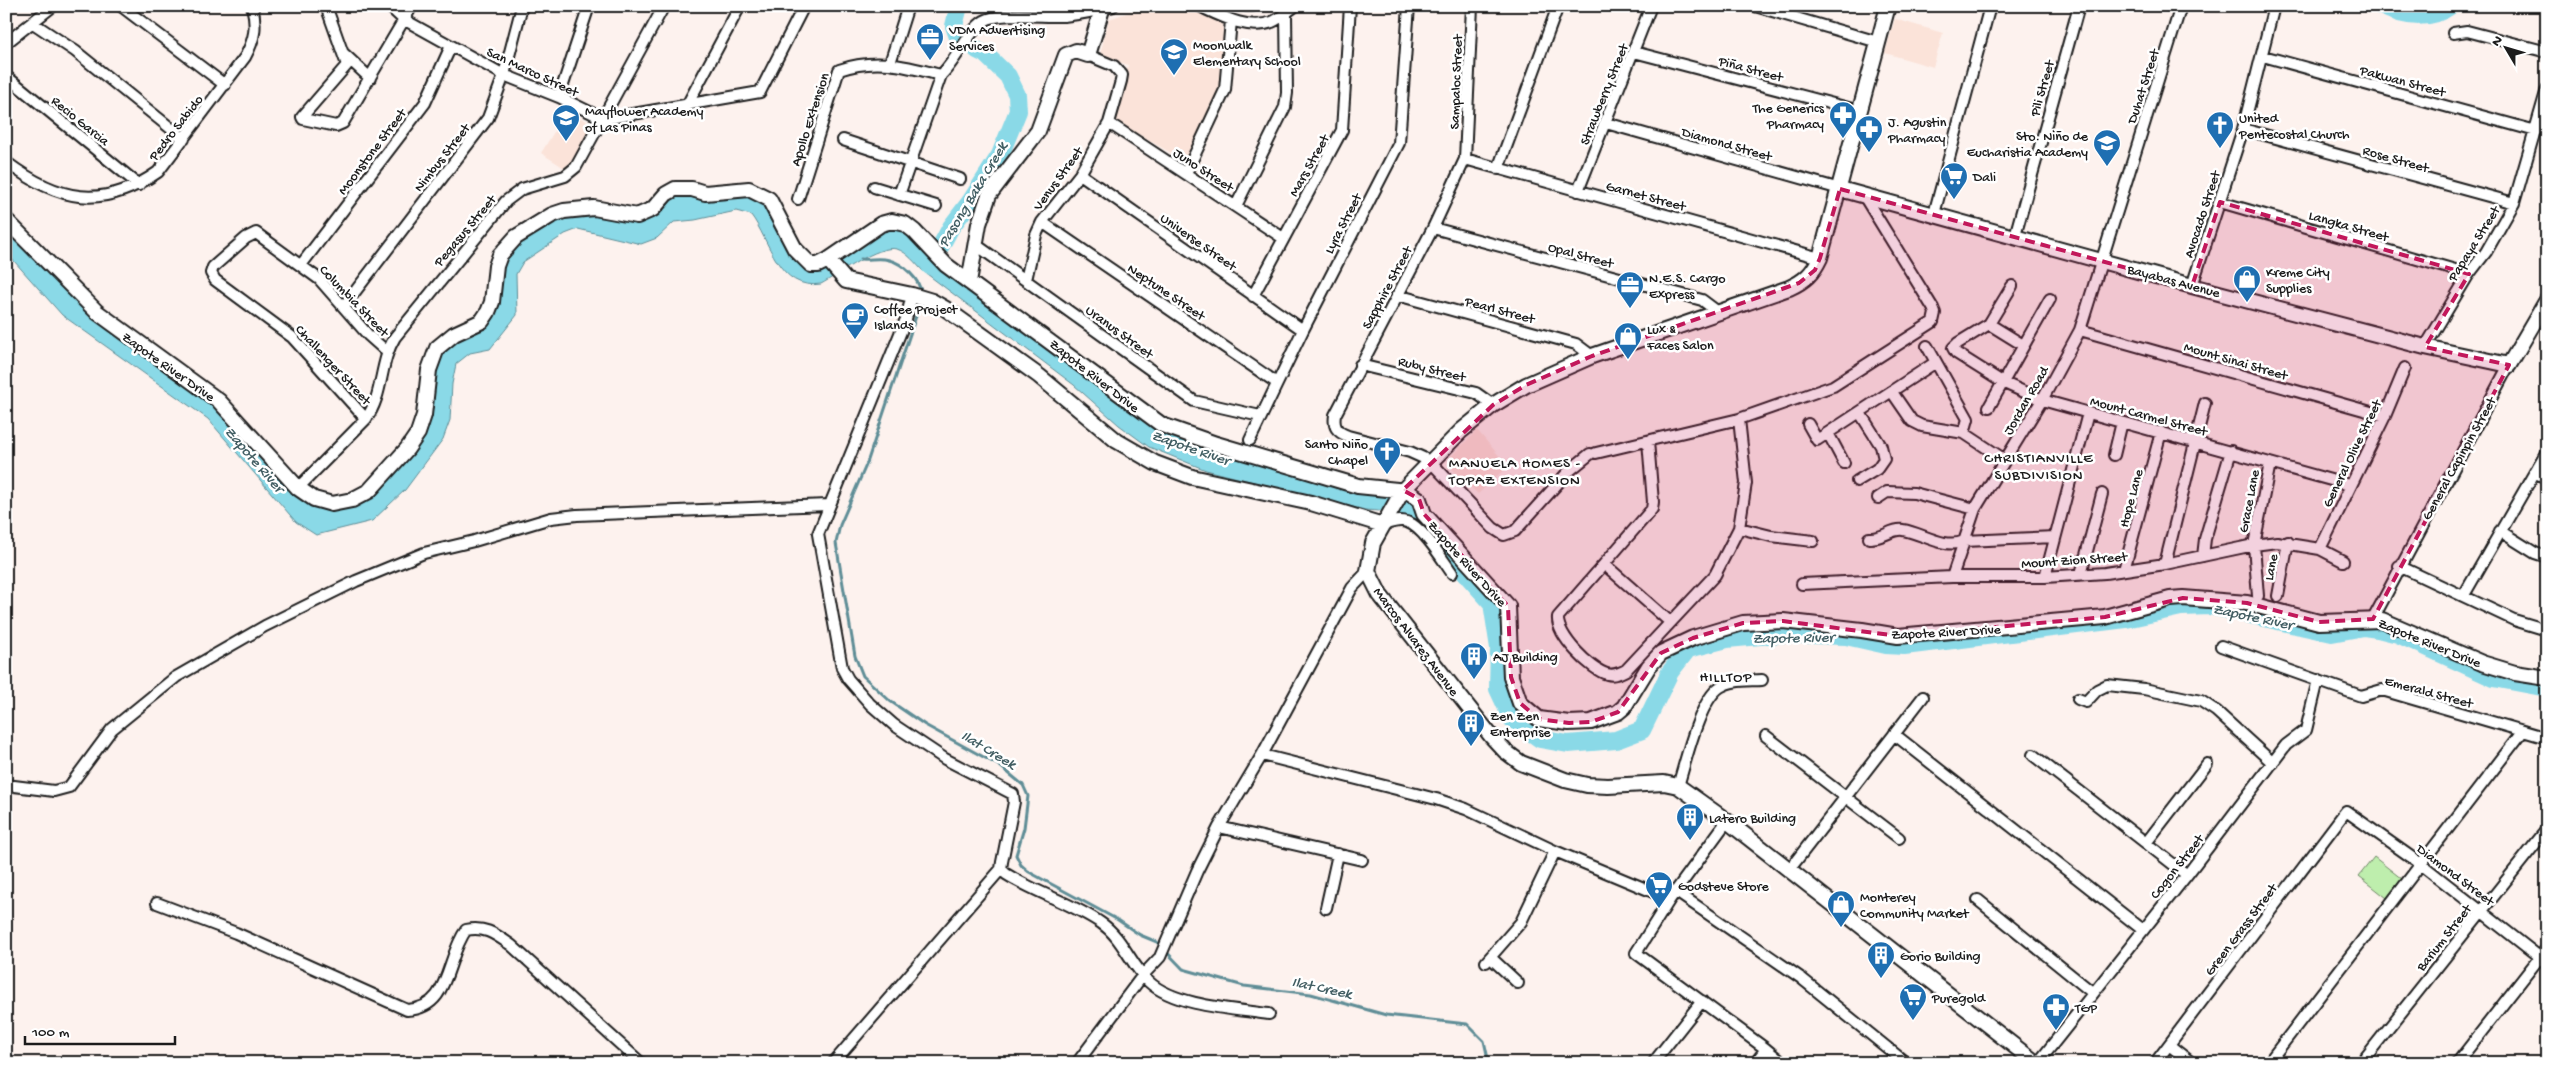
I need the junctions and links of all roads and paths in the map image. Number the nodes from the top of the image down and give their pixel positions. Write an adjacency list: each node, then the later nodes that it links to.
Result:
1 (53, 6): 32 (street)
2 (121, 6): 47 (street)
3 (252, 6): 47 (street, Pedro Sabido)
4 (326, 6): 39 (street)
5 (389, 6): 30 (street, San Marco Street)
6 (412, 6): 30 (street)
7 (522, 6): 43 (street, Nimbus Street)
8 (589, 6): 49 (street)
9 (664, 6): 52 (street, Pegasus Street)
10 (740, 6): 50 (street)
11 (804, 6): 50 (street)
12 (908, 6): 42 (street)
13 (1199, 6): 31 (street)
14 (1247, 6): 15 (street)
15 (1252, 6)
16 (1295, 6): 29 (street)
17 (1350, 6): 82 (street, Mars Street)
18 (1409, 6): 102 (street, Lyra Street)
19 (1472, 6): 59 (street, Sampaloc Street)
20 (1558, 6): 62 (street)
21 (1651, 6): 37 (street, Strawberry Street)
22 (1755, 6): 34 (street)
23 (1888, 6): 34 (main road, Marcos Alvarez Avenue)
24 (1990, 6): 77 (street)
25 (2079, 6): 81 (street, Pili Street)
26 (2181, 6): 85 (street, Duhat Street)
27 (2274, 6): 41 (street, Avocado Street)
28 (1106, 7): 40 (main road); 44 (street)
29 (1286, 13): 31 (street); 76 (street)
30 (403, 20): 36 (street, San Marco Street); 46 (street)
31 (1230, 20): 63 (street)
32 (32, 23): 35 (street); 57 (street)
33 (2453, 33): 38 (street)
34 (1878, 42): 51 (main road, Marcos Alvarez Avenue)
35 (6, 43)
36 (451, 46): 43 (street, San Marco Street); 87 (street, Moonstone Street)
37 (1634, 52): 51 (street, Piña Street); 53 (street, Strawberry Street)
38 (2547, 52)
39 (343, 53): 46 (street); 46 (street)
40 (1088, 55): 54 (street, Venus Street); 83 (main road)
41 (2263, 56): 55 (street, Avocado Street); 56 (street, Pakwan Street)
42 (890, 63): 44 (street, Apollo Extension); 72 (street, Apollo Extension)
43 (504, 75): 49 (street, San Marco Street); 99 (street, Nimbus Street)
44 (941, 75): 61 (street)
45 (6, 76): 66 (street, Recio Garcia)
46 (370, 78)
47 (224, 85): 57 (street, Pedro Sabido)
48 (2547, 89): 56 (street, Papaya Street)
49 (559, 97): 52 (street, San Marco Street)
50 (686, 106): 52 (street)
51 (1860, 111): 68 (main road, Marcos Alvarez Avenue)
52 (604, 119): 107 (street, Pegasus Street)
53 (1606, 123): 68 (street, Diamond Street); 69 (street, Strawberry Street)
54 (1109, 124): 63 (street, Juno Street); 64 (street, Venus Street)
55 (2243, 129): 73 (street, Avocado Street); 74 (street, Rose Street)
56 (2536, 131): 74 (street, Papaya Street)
57 (184, 139): 66 (street, Pedro Sabido)
58 (843, 140): 61 (street)
59 (1465, 159): 62 (street, Garnet Street); 80 (street, Sapphire Street)
60 (6, 162): 66 (street, Pedro Sabido)
61 (910, 162): 65 (street); 70 (street)
62 (1498, 169): 69 (street, Garnet Street)
63 (1186, 173): 76 (street, Juno Street)
64 (1080, 174): 79 (street, Venus Street); 96 (street, Universe Street)
65 (960, 179)
66 (140, 185)
67 (874, 187): 70 (street)
68 (1840, 189): 71 (main road, Bayabas Avenue); 84 (main road, Marcos Alvarez Avenue)
69 (1578, 191): 84 (street, Garnet Street)
70 (899, 194): 75 (street)
71 (1864, 196): 77 (main road, Bayabas Avenue); 125 (street)
72 (798, 199)
73 (2220, 202): 89 (street, Langka Street); 93 (street, Avocado Street)
74 (2514, 203): 89 (street, Papaya Street)
75 (936, 206)
76 (1236, 206): 82 (street, Juno Street)
77 (1934, 214): 81 (main road, Bayabas Avenue)
78 (6, 220): 145 (main road, Zapote River Drive)
79 (1042, 222): 90 (street, Venus Street); 114 (street, Neptune Street)
80 (1433, 228): 95 (street, Sapphire Street); 100 (street, Opal Street)
81 (2015, 236): 85 (main road, Bayabas Avenue)
82 (1283, 238): 96 (street, Mars Street)
83 (975, 244): 90 (street, Uranus Street); 91 (main road)
84 (1820, 258): 100 (main road, Marcos Alvarez Avenue)
85 (2101, 260): 93 (main road, Bayabas Avenue); 103 (street, Jordan Road)
86 (829, 261): 91 (main road, Zapote River Drive); 94 (main road); 145 (main road, Zapote River Drive)
87 (301, 265): 88 (street, Columbia Street); 99 (street, Columbia Street)
88 (211, 273): 124 (street, Challenger Street)
89 (2469, 274): 106 (street, Papaya Street)
90 (1026, 280): 122 (street, Uranus Street)
91 (969, 282): 146 (main road, Zapote River Drive)
92 (2012, 286): 101 (street)
93 (2192, 286): 106 (main road, Bayabas Avenue)
94 (914, 295): 149 (street); 151 (main road)
95 (1397, 295): 108 (street, Pearl Street); 110 (street, Sapphire Street)
96 (1253, 296): 102 (street, Universe Street)
97 (2050, 299): 104 (street)
98 (2547, 300): 111 (main road, General Capinpin Street)
99 (344, 306): 107 (street, Columbia Street)
100 (1718, 312): 108 (main road, Marcos Alvarez Avenue)
101 (1990, 324): 104 (street); 113 (street, Mount Carmel Street)
102 (1303, 330): 114 (street, Lyra Street)
103 (2080, 330): 116 (street, Jordan Road); 123 (street, Mount Sinai Street)
104 (2023, 345): 113 (street)
105 (1927, 346): 109 (street)
106 (2425, 347): 111 (main road, Bayabas Avenue)
107 (386, 351): 124 (street, Pegasus Street)
108 (1592, 356): 118 (main road, Marcos Alvarez Avenue)
109 (1936, 362): 115 (street); 130 (street)
110 (1360, 365): 118 (street, Ruby Street); 138 (street, Sapphire Street)
111 (2509, 365): 166 (street, General Capinpin Street)
112 (2405, 368): 123 (street, General Olive Street)
113 (2002, 382): 116 (street, Mount Carmel Street); 119 (street)
114 (1277, 383): 122 (street, Lyra Street)
115 (1892, 392): 120 (street); 130 (street)
116 (2042, 400): 121 (street, Mount Carmel Street); 137 (street, Jordan Road)
117 (2205, 403): 133 (street)
118 (1493, 405): 138 (main road, Marcos Alvarez Avenue)
119 (1989, 407)
120 (1860, 413): 129 (street); 143 (street)
121 (2088, 413): 126 (street, Mount Carmel Street); 154 (street)
122 (1260, 416): 131 (street, Lyra Street)
123 (2385, 416): 144 (street, General Olive Street)
124 (366, 419): 145 (street, Pegasus Street)
125 (1739, 419): 132 (street); 152 (street)
126 (2122, 422): 128 (street, Mount Carmel Street); 136 (street)
127 (1808, 424): 129 (street)
128 (2162, 432): 133 (street, Mount Carmel Street); 167 (street, Hope Lane)
129 (1828, 433): 139 (street)
130 (1964, 433): 137 (street)
131 (1250, 440)
132 (1648, 441): 138 (street); 164 (street)
133 (2197, 442): 134 (street, Mount Carmel Street); 165 (street)
134 (2231, 451): 140 (street, Mount Carmel Street); 161 (street)
135 (2547, 451): 141 (street)
136 (2114, 455)
137 (2005, 460): 150 (street, Jordan Road)
138 (1430, 461): 146 (main road, Marcos Alvarez Avenue)
139 (1844, 463)
140 (2270, 463): 144 (street, Mount Carmel Street); 159 (street, Grace Lane)
141 (2535, 472): 142 (street); 153 (street)
142 (2547, 479)
143 (1857, 481)
144 (2349, 485): 160 (street, General Olive Street)
145 (298, 488)
146 (1401, 494): 151 (main road, Marcos Alvarez Avenue); 177 (main road, Zapote River Drive)
147 (2102, 494): 170 (street)
148 (1878, 498): 150 (street)
149 (828, 505): 194 (street); 207 (street)
150 (1975, 509): 157 (street, Jordan Road)
151 (1386, 519): 168 (main road, Marcos Alvarez Avenue); 169 (street)
152 (1739, 528): 156 (street); 178 (street)
153 (2500, 531): 162 (street); 174 (street)
154 (2055, 537): 157 (street); 172 (street)
155 (1869, 538): 157 (street)
156 (1813, 541)
157 (1964, 541): 171 (street, Jordan Road)
158 (2288, 542): 159 (street, Mount Zion Street); 160 (street, Mount Zion Street); 176 (street, Lane)
159 (2254, 545): 161 (street, Mount Zion Street); 175 (street, Grace Lane)
160 (2320, 549): 163 (street, Mount Zion Street)
161 (2203, 556): 165 (street, Mount Zion Street)
162 (2547, 557)
163 (2343, 560)
164 (1604, 564): 178 (street); 178 (street)
165 (2165, 564): 167 (street, Mount Zion Street)
166 (2400, 566): 174 (street); 177 (street, General Capinpin Street)
167 (2124, 570): 170 (street, Mount Zion Street)
168 (1368, 572): 191 (street); 195 (main road, Marcos Alvarez Avenue)
169 (1452, 573)
170 (2081, 574): 172 (street, Mount Zion Street)
171 (1952, 577): 172 (street, Mount Zion Street); 173 (street, Mount Zion Street)
172 (2046, 577)
173 (1802, 584)
174 (2464, 595): 179 (street)
175 (2258, 596)
176 (2278, 596)
177 (2373, 619): 181 (main road, Zapote River Drive)
178 (1670, 622)
179 (2547, 630)
180 (2221, 646): 183 (street, Emerald Street)
181 (2547, 678)
182 (1762, 680): 195 (street)
183 (2318, 680): 186 (street, Emerald Street); 192 (street, Cogon Street)
184 (1923, 697): 187 (street)
185 (2078, 699): 192 (street)
186 (2524, 731): 189 (street, Emerald Street); 206 (street)
187 (1894, 734): 196 (street); 215 (street)
188 (1766, 736): 196 (street)
189 (2547, 738)
190 (2033, 754): 202 (street)
191 (1262, 755): 199 (street); 203 (street)
192 (2273, 763): 209 (street, Cogon Street)
193 (2207, 764): 202 (street)
194 (6, 784)
195 (1678, 786): 198 (main road, Marcos Alvarez Avenue)
196 (1845, 798): 201 (street); 208 (street)
197 (2346, 812): 206 (street, Diamond Street); 223 (street, Green Grass Street)
198 (1727, 821): 208 (main road, Marcos Alvarez Avenue); 210 (street)
199 (1219, 827): 204 (street); 218 (street)
200 (2547, 829): 214 (street, Barium Street)
201 (1899, 838)
202 (2146, 843): 209 (street)
203 (1555, 851): 210 (street); 219 (street)
204 (1338, 854): 205 (street); 213 (street)
205 (1362, 860)
206 (2421, 864): 214 (street, Diamond Street); 235 (street)
207 (1001, 869): 218 (street); 226 (street)
208 (1789, 870): 232 (main road, Marcos Alvarez Avenue)
209 (2187, 875): 215 (street, Cogon Street)
210 (1672, 895): 221 (street); 231 (street)
211 (1978, 900): 220 (street)
212 (157, 902): 225 (street)
213 (1326, 908)
214 (2482, 911): 217 (street, Diamond Street); 236 (street, Barium Street)
215 (2143, 930): 220 (street, Cogon Street)
216 (2547, 948): 217 (street)
217 (2543, 960): 237 (street)
218 (1143, 975): 222 (street); 227 (street)
219 (1518, 982)
220 (2093, 993): 232 (street, Cogon Street)
221 (1702, 1001): 224 (street); 228 (street)
222 (1269, 1014)
223 (2170, 1045): 233 (street, Green Grass Street); 234 (street)
224 (1766, 1049): 229 (street); 230 (street)
225 (642, 1063)
226 (833, 1063)
227 (1077, 1063)
228 (1653, 1063)
229 (1756, 1063)
230 (1783, 1063)
231 (1906, 1063)
232 (2037, 1063)
233 (2155, 1063)
234 (2192, 1063)
235 (2268, 1063)
236 (2361, 1063)
237 (2457, 1063)

